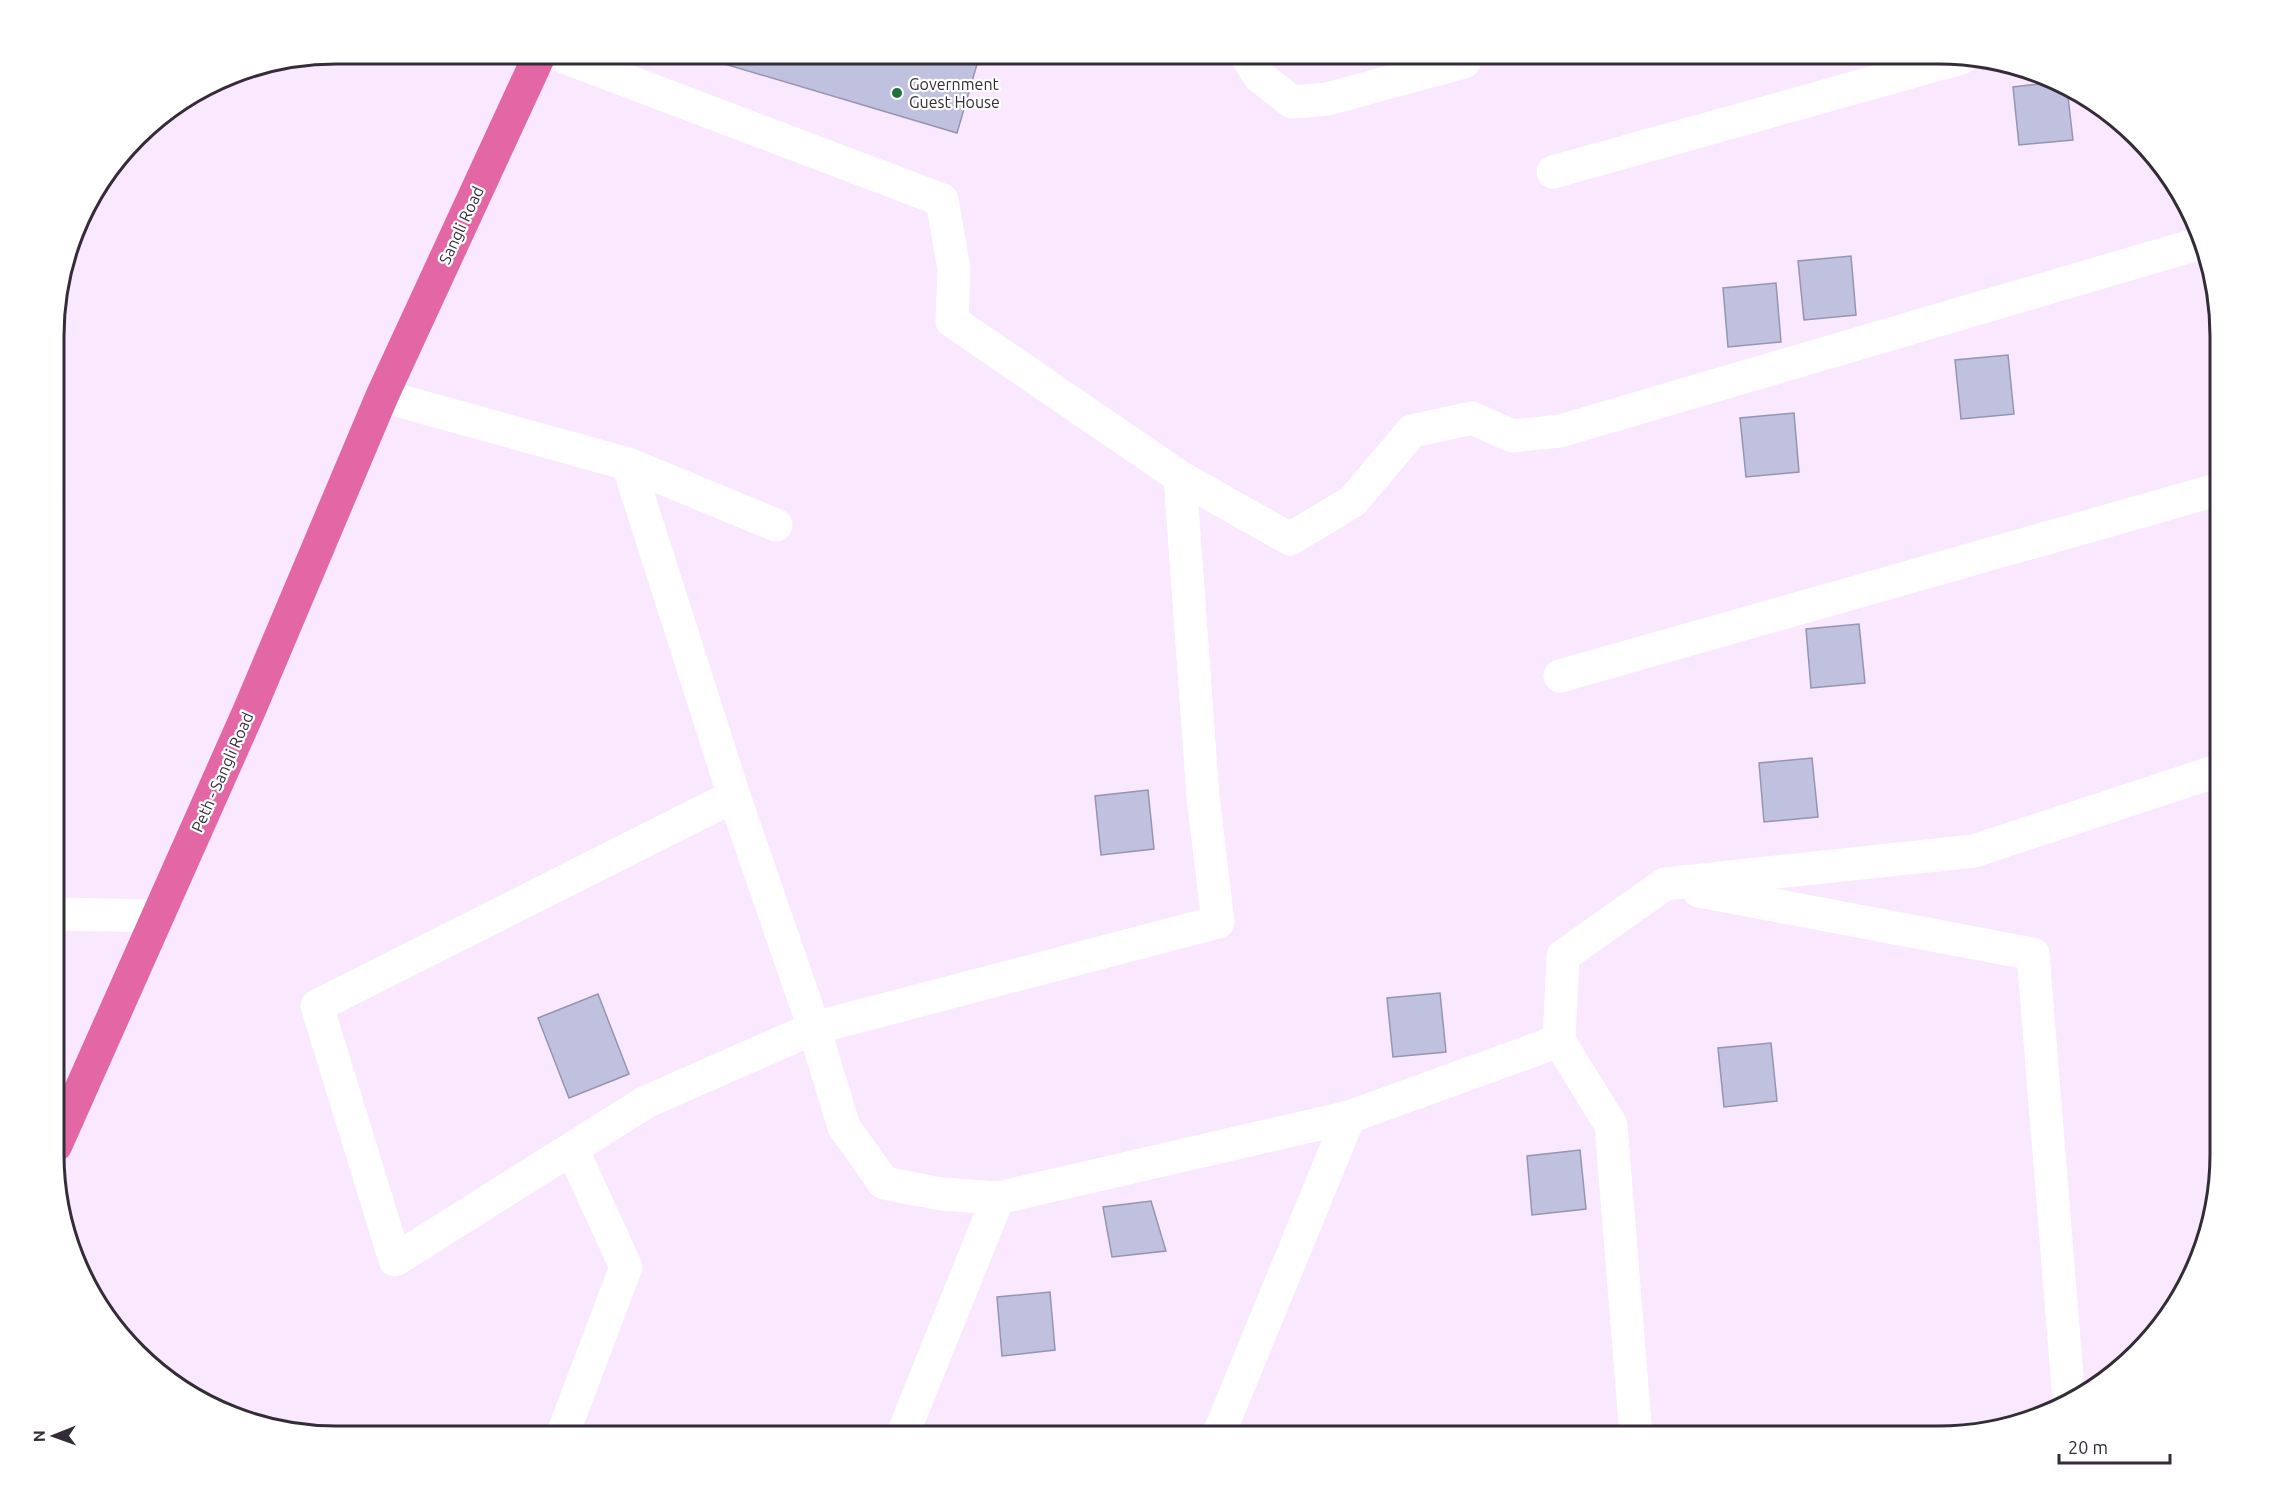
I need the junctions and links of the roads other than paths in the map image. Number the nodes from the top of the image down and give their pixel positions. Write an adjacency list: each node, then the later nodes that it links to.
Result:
1 (535, 64): 8 (highway, Sangli Road)
2 (582, 64): 10 (street)
3 (1251, 64): 4 (street)
4 (1457, 64)
5 (1939, 64): 6 (street)
6 (1553, 172)
7 (2195, 245): 10 (street)
8 (382, 396): 9 (street); 18 (highway, Peth - Sangli Road)
9 (628, 464): 12 (street); 15 (street)
10 (1180, 477): 19 (street)
11 (2210, 492): 13 (street)
12 (776, 525)
13 (1560, 676)
14 (2210, 774): 16 (street)
15 (734, 796): 19 (street); 23 (street)
16 (1665, 884): 20 (street); 25 (street)
17 (64, 914): 18 (street)
18 (158, 916): 22 (highway, Peth - Sangli Road)
19 (814, 1028): 23 (street); 24 (street)
20 (1559, 1041): 21 (street); 29 (street)
21 (1349, 1117): 24 (street); 28 (street)
22 (64, 1127)
23 (572, 1149): 26 (street)
24 (998, 1198): 27 (street)
25 (2068, 1392)
26 (566, 1426)
27 (906, 1426)
28 (1222, 1426)
29 (1635, 1426)

